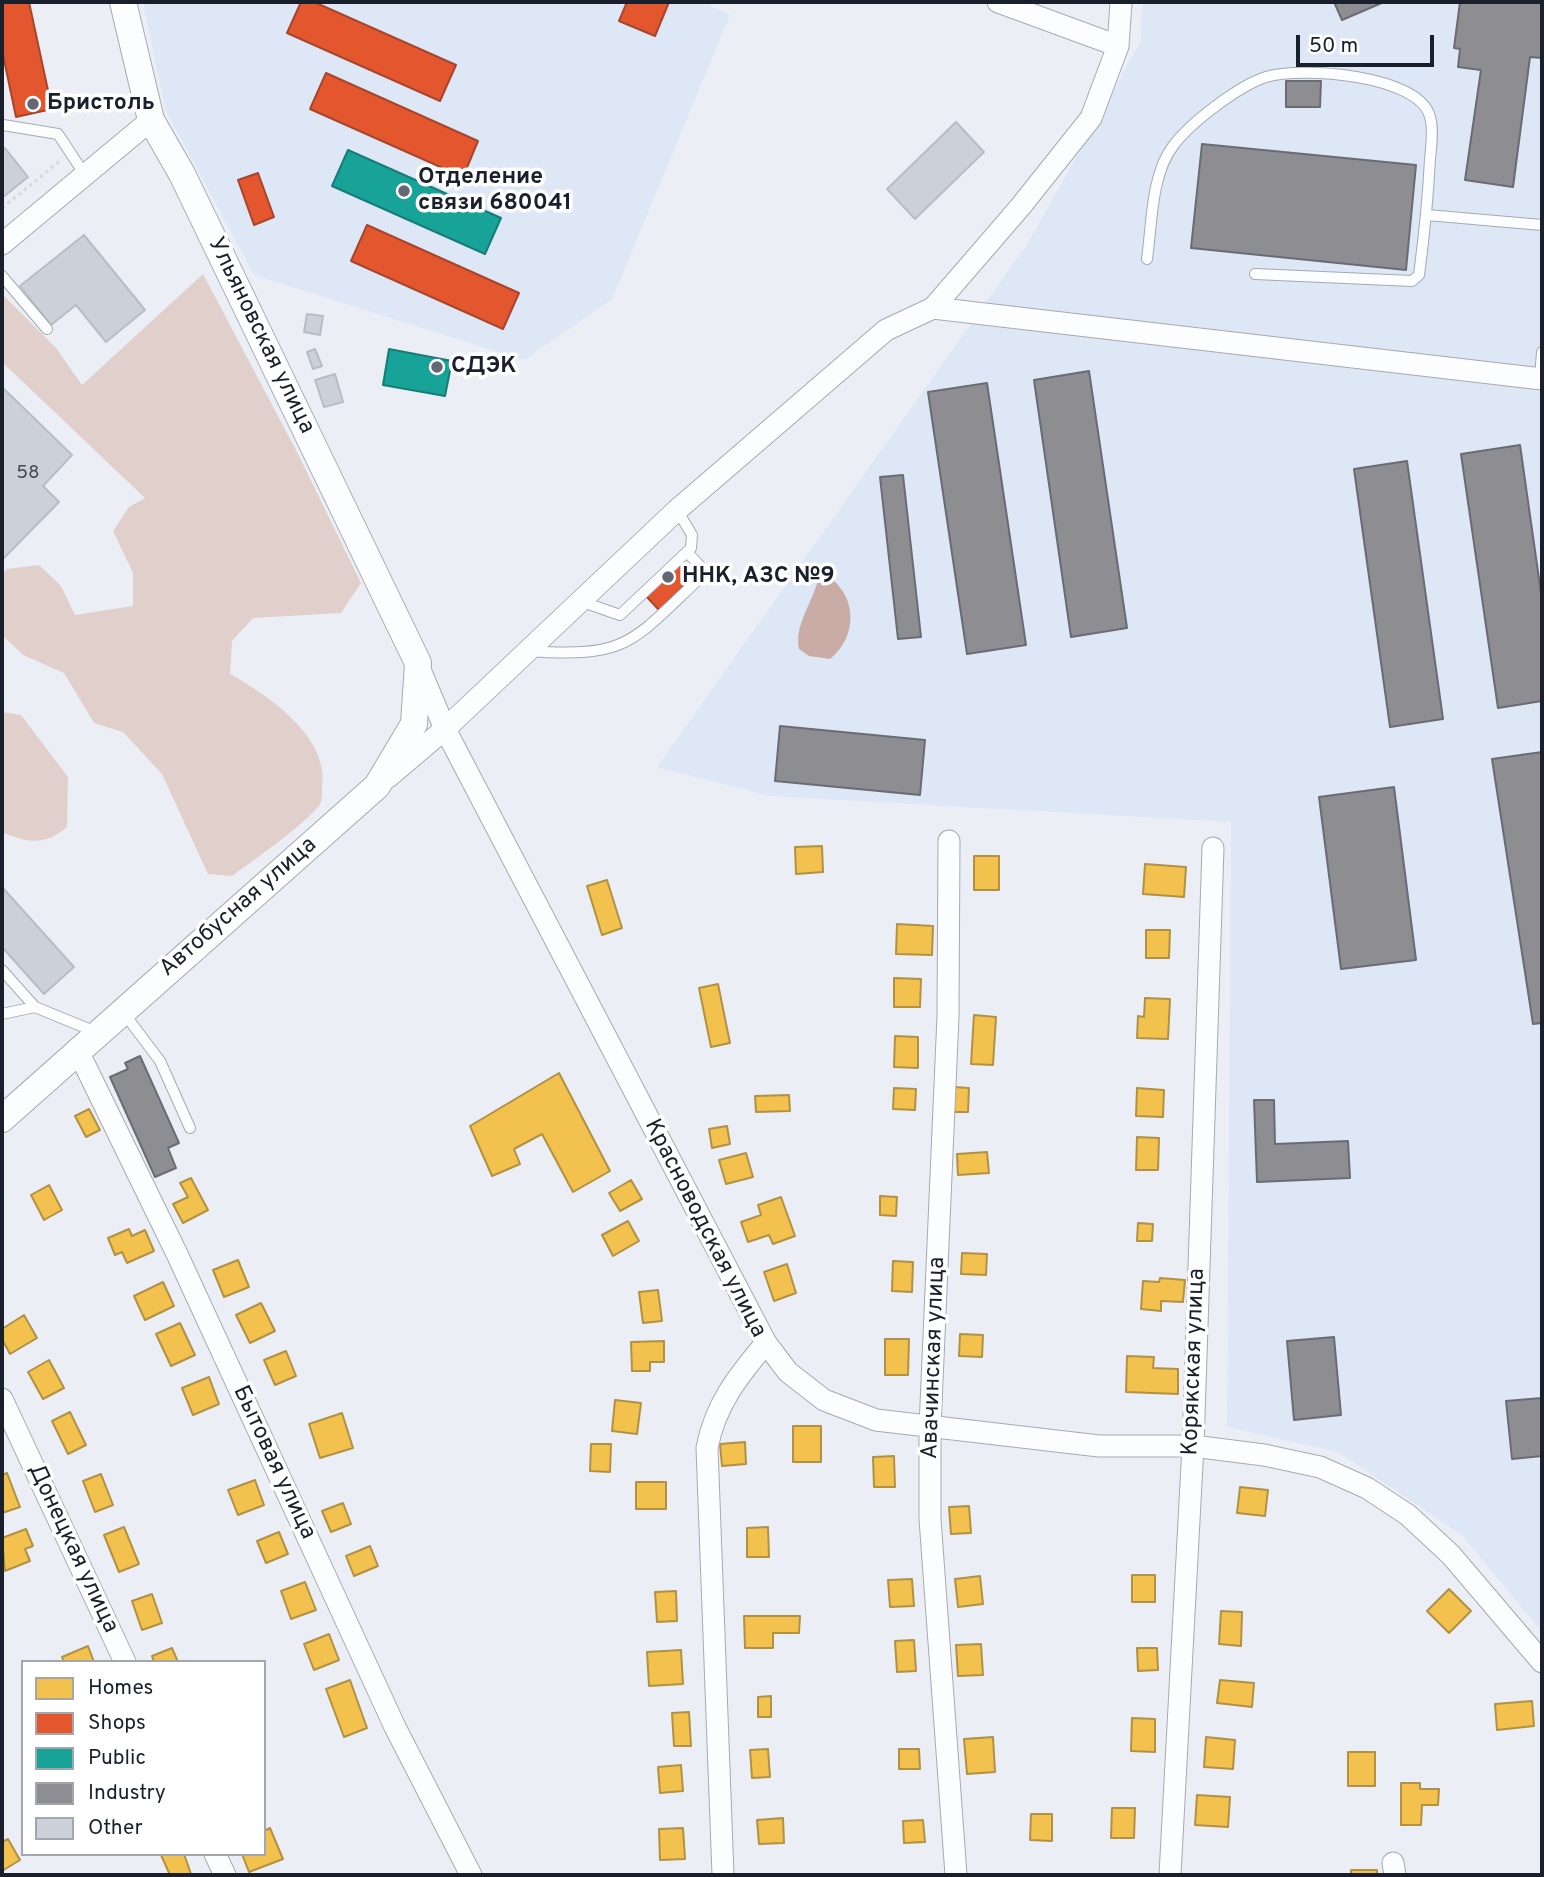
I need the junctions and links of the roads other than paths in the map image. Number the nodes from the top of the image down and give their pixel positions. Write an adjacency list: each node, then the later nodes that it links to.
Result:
1 (123, 2): 5 (street, Ульяновская улица)
2 (998, 2): 4 (street)
3 (1121, 2): 4 (street)
4 (1118, 46): 14 (street)
5 (151, 120): 7 (street); 22 (street, Ульяновская улица)
6 (2, 123): 7 (lane)
7 (85, 176): 10 (street)
8 (1427, 215): 9 (lane); 11 (lane); 12 (lane)
9 (1542, 225)
10 (2, 244)
11 (1147, 258)
12 (1255, 274)
13 (2, 276): 15 (lane)
14 (933, 308): 17 (street); 18 (street)
15 (47, 329)
16 (1542, 352): 17 (lane)
17 (1541, 379)
18 (677, 510): 19 (lane); 20 (street)
19 (687, 552): 20 (lane); 21 (lane)
20 (579, 601): 21 (street)
21 (526, 651): 23 (street)
22 (418, 663): 23 (street, Красноводская улица); 24 (street, Автобусная улица)
23 (445, 729): 24 (street); 34 (street, Красноводская улица)
24 (377, 786): 29 (street, Автобусная улица)
25 (949, 841): 36 (street, Авачинская улица)
26 (1213, 848): 37 (street, Корякская улица)
27 (2, 970): 28 (lane)
28 (35, 1007): 30 (lane); 31 (lane)
29 (122, 1010): 31 (street, Автобусная улица); 33 (lane)
30 (2, 1014)
31 (87, 1041): 32 (street, Автобусная улица); 42 (street, Бытовая улица)
32 (2, 1119)
33 (190, 1128)
34 (766, 1343): 36 (street); 43 (street, Красноводская улица)
35 (2, 1399): 38 (street, Донецкая улица)
36 (930, 1427): 37 (street); 44 (street, Авачинская улица)
37 (1193, 1446): 39 (street); 45 (street, Корякская улица)
38 (124, 1660)
39 (1542, 1662)
40 (216, 1856): 41 (street)
41 (225, 1875)
42 (471, 1875)
43 (723, 1875)
44 (956, 1875)
45 (1170, 1875)

